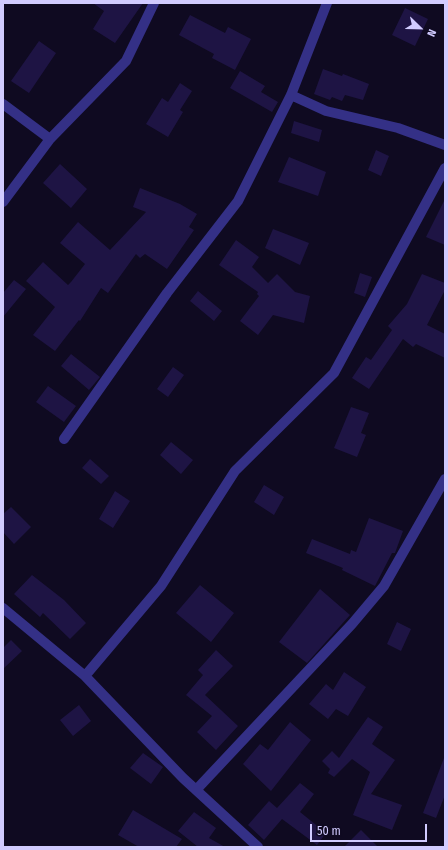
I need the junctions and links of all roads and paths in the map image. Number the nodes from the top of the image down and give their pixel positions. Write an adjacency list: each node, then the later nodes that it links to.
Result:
1 (154, 3): 5 (street)
2 (327, 3): 3 (street)
3 (291, 95): 6 (street); 9 (street)
4 (3, 104): 5 (street)
5 (50, 139): 8 (street)
6 (445, 145)
7 (445, 168): 12 (street)
8 (3, 202)
9 (64, 439)
10 (445, 479): 13 (street)
11 (3, 608): 12 (street)
12 (85, 676): 13 (street)
13 (196, 790): 14 (street)
14 (258, 847)

